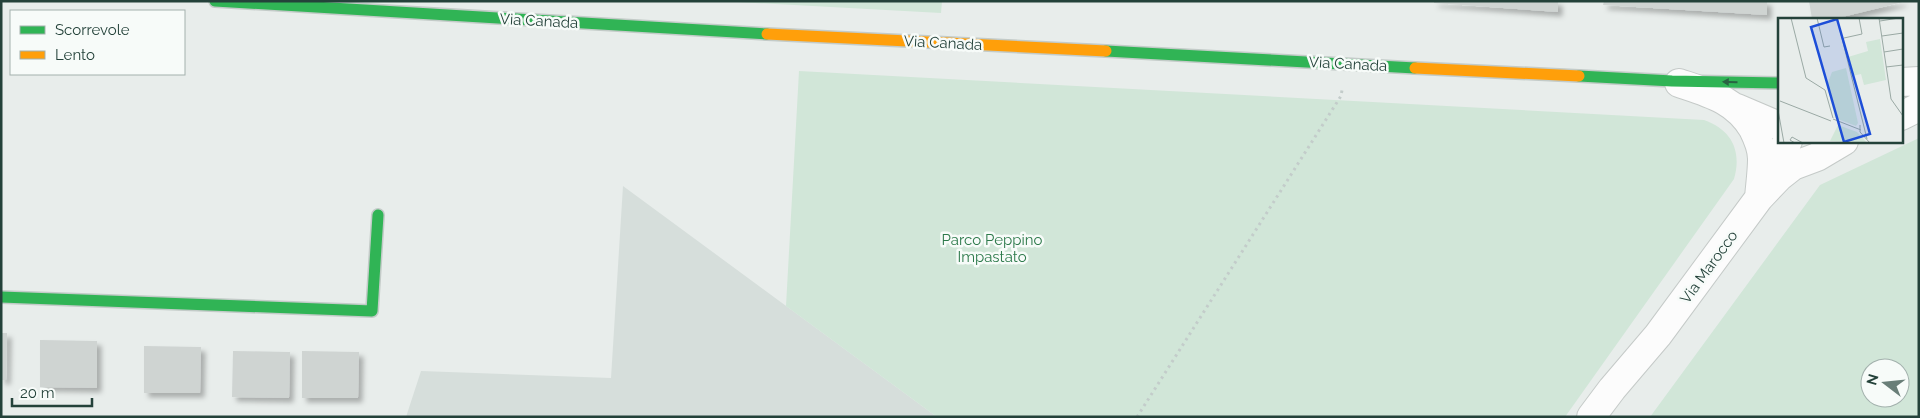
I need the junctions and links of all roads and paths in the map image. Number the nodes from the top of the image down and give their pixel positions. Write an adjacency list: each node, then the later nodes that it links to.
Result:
1 (215, 1): 2 (street, Via Canada)
2 (1348, 64): 3 (street, Via Canada); 17 (path)
3 (1672, 81): 6 (street, Via Canada, one-way to 3); 7 (street, Via Canada)
4 (1919, 81): 5 (street)
5 (1902, 82)
6 (1778, 84)
7 (1736, 107): 10 (street, Via Canada); 13 (street, Via Canada)
8 (1919, 107): 9 (street)
9 (1902, 116)
10 (1778, 126)
11 (1787, 142): 13 (street, Via Marocco)
12 (1841, 142): 13 (street, Via Marocco)
13 (1759, 198): 16 (street, Via Marocco)
14 (378, 215): 15 (street)
15 (1, 297)
16 (1658, 335): 18 (street, Via Marocco); 19 (street, Via Marocco)
17 (1136, 417)
18 (1592, 417)
19 (1614, 417)

